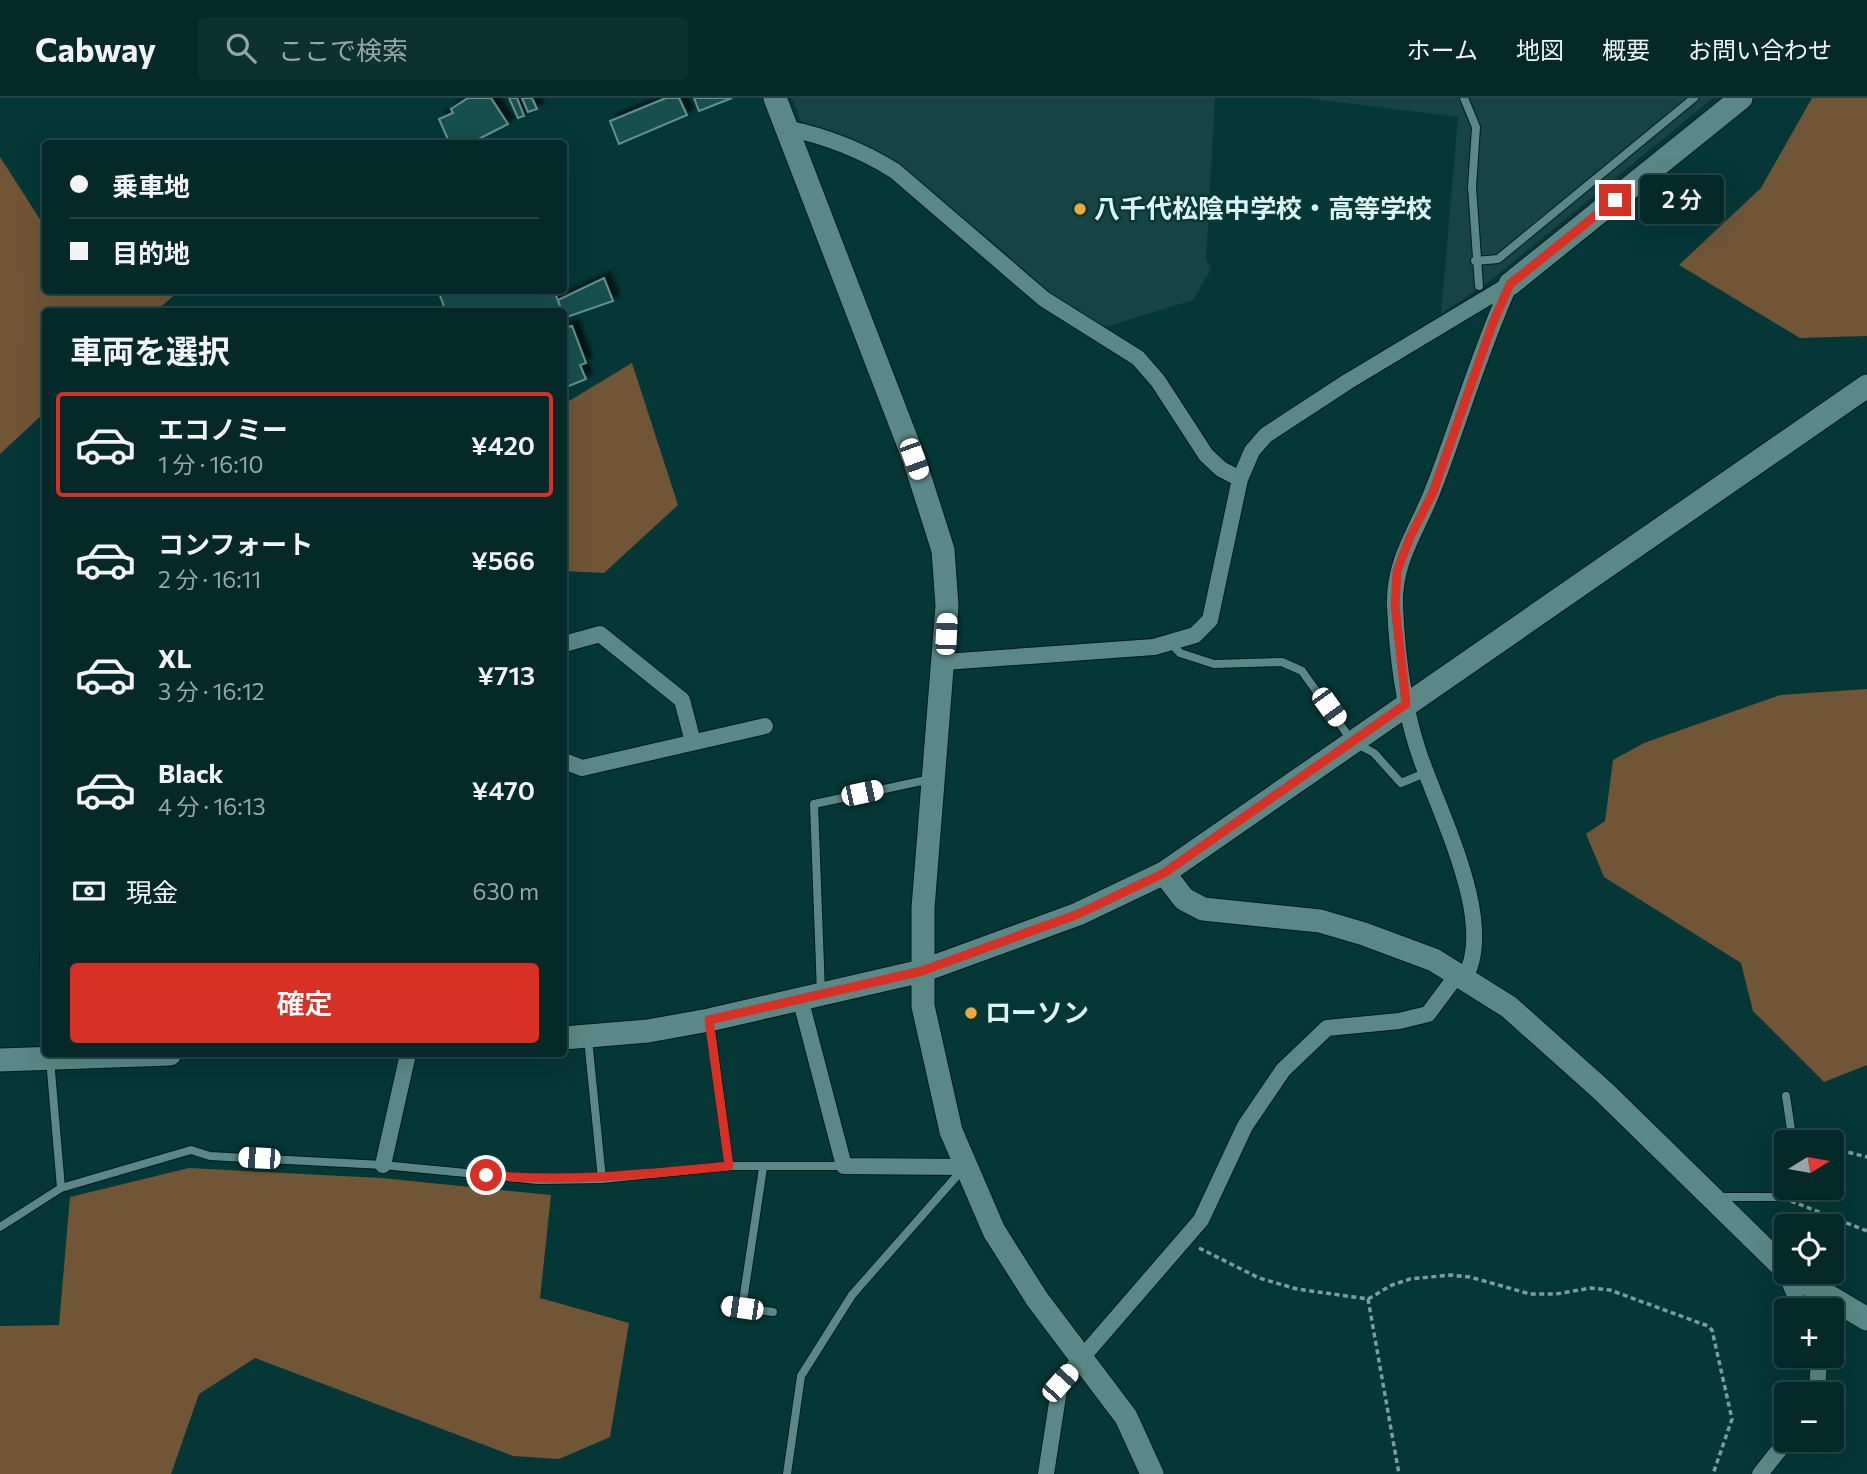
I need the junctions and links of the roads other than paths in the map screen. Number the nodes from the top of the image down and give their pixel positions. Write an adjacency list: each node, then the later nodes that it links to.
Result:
1 (775, 98): 5 (street)
2 (1464, 98): 6 (lane)
3 (1694, 98): 6 (lane)
4 (1741, 98): 7 (street)
5 (786, 128): 10 (street); 13 (street)
6 (1475, 261): 8 (lane)
7 (1510, 284): 10 (street); 14 (street)
8 (1479, 286)
9 (1867, 386): 14 (street)
10 (1240, 479): 12 (street)
11 (567, 643): 17 (street)
12 (1171, 643): 13 (street); 16 (lane)
13 (944, 662): 20 (street)
14 (1406, 704): 16 (street); 19 (street)
15 (765, 726): 17 (street)
16 (1352, 741): 19 (lane); 21 (street)
17 (693, 742): 18 (street)
18 (567, 762)
19 (1425, 773): 23 (street)
20 (934, 778): 22 (street); 24 (lane)
21 (1164, 873): 22 (street); 23 (street)
22 (922, 971): 24 (street); 36 (street)
23 (1461, 977): 40 (street); 49 (street)
24 (811, 995): 25 (street); 35 (street)
25 (709, 1020): 26 (street); 34 (lane)
26 (570, 1035): 38 (lane)
27 (42, 1057): 30 (street)
28 (50, 1057): 39 (lane)
29 (407, 1057): 33 (street)
30 (0, 1060)
31 (1786, 1096): 32 (lane)
32 (1791, 1130)
33 (383, 1165): 38 (lane); 39 (lane)
34 (729, 1166): 37 (lane); 38 (lane)
35 (844, 1166): 36 (street); 37 (lane)
36 (965, 1167): 49 (street); 51 (lane)
37 (763, 1168): 46 (lane)
38 (602, 1179)
39 (61, 1188): 42 (lane)
40 (1710, 1197): 41 (lane); 43 (street)
41 (1774, 1197)
42 (0, 1227)
43 (1774, 1259)
44 (1808, 1284): 48 (street)
45 (724, 1306): 46 (lane)
46 (742, 1308): 47 (lane)
47 (772, 1312)
48 (1867, 1319)
49 (1083, 1357): 52 (street); 53 (street)
50 (1777, 1452): 54 (street)
51 (787, 1474)
52 (1046, 1474)
53 (1152, 1474)
54 (1760, 1474)

